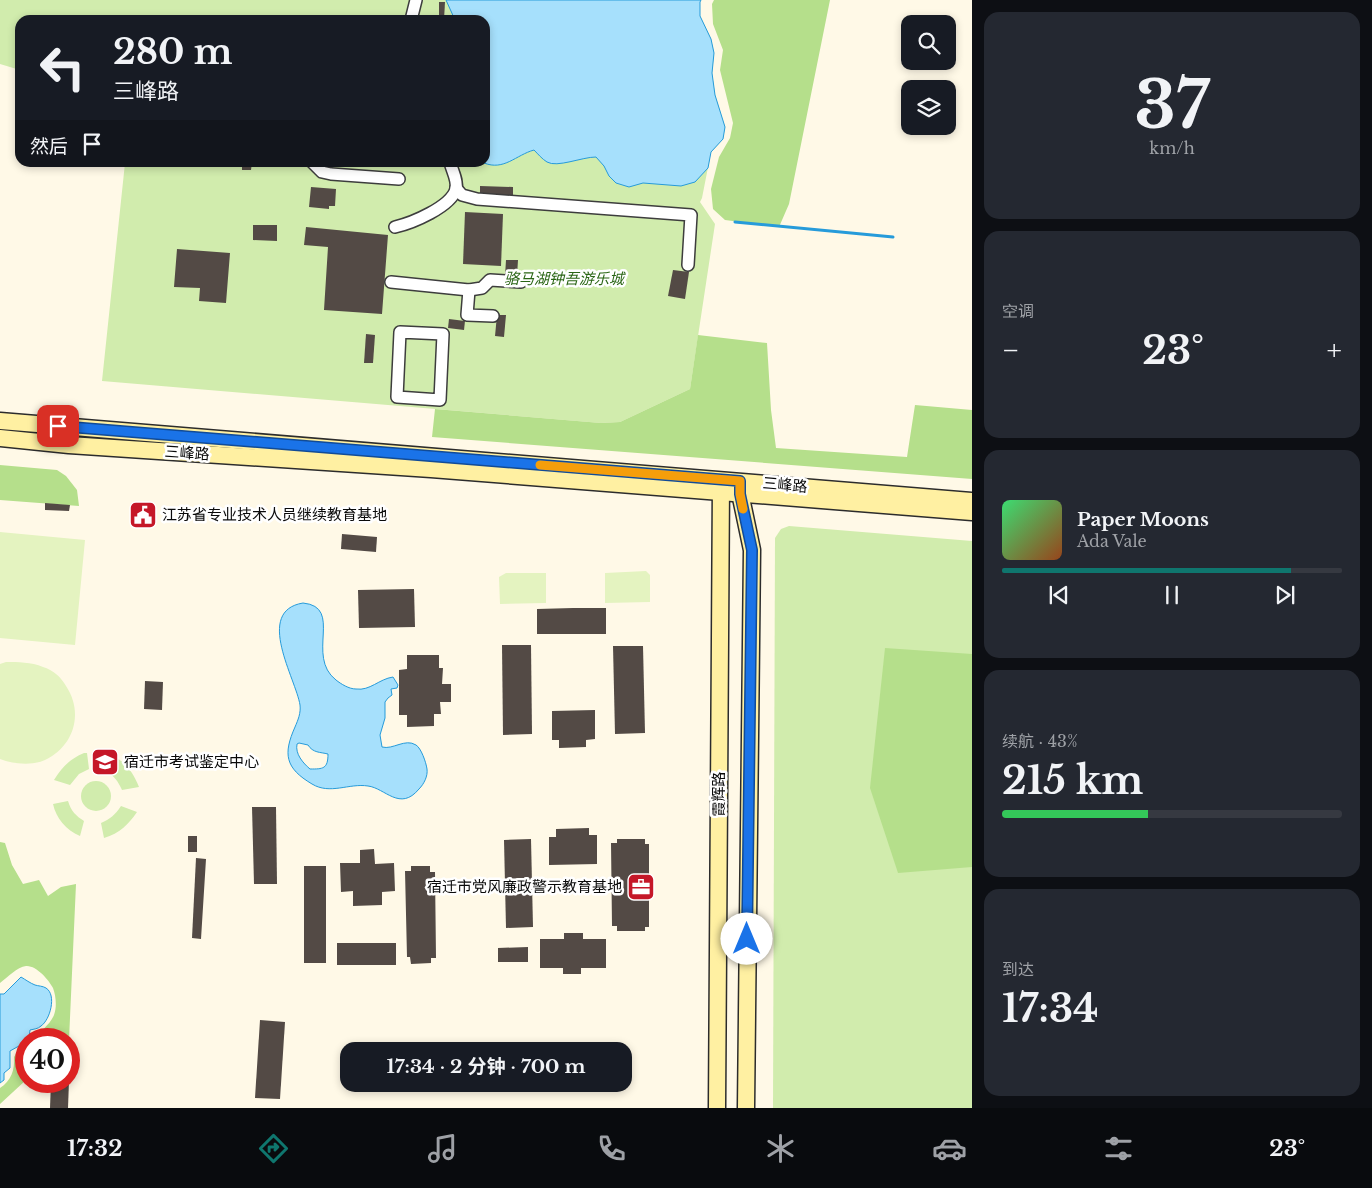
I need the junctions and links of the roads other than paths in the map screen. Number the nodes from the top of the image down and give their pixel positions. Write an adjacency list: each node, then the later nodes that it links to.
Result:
1 (416, 0): 2 (street)
2 (412, 15)
3 (317, 167): 5 (street)
4 (452, 167): 6 (street)
5 (399, 179)
6 (456, 188): 7 (street); 8 (street)
7 (395, 227)
8 (688, 265)
9 (391, 282): 11 (street)
10 (521, 282): 11 (street)
11 (469, 290): 12 (street)
12 (492, 316)
13 (400, 332): 13 (street)
14 (0, 422): 16 (main road, 三峰路)
15 (0, 438): 16 (main road, 三峰路)
16 (722, 486): 17 (main road, 三峰路); 20 (main road, 霞辉路)
17 (740, 487): 18 (main road, 三峰路); 19 (main road, 三峰路); 21 (main road, 霞辉路)
18 (972, 501)
19 (972, 512)
20 (717, 1108)
21 (746, 1108)

